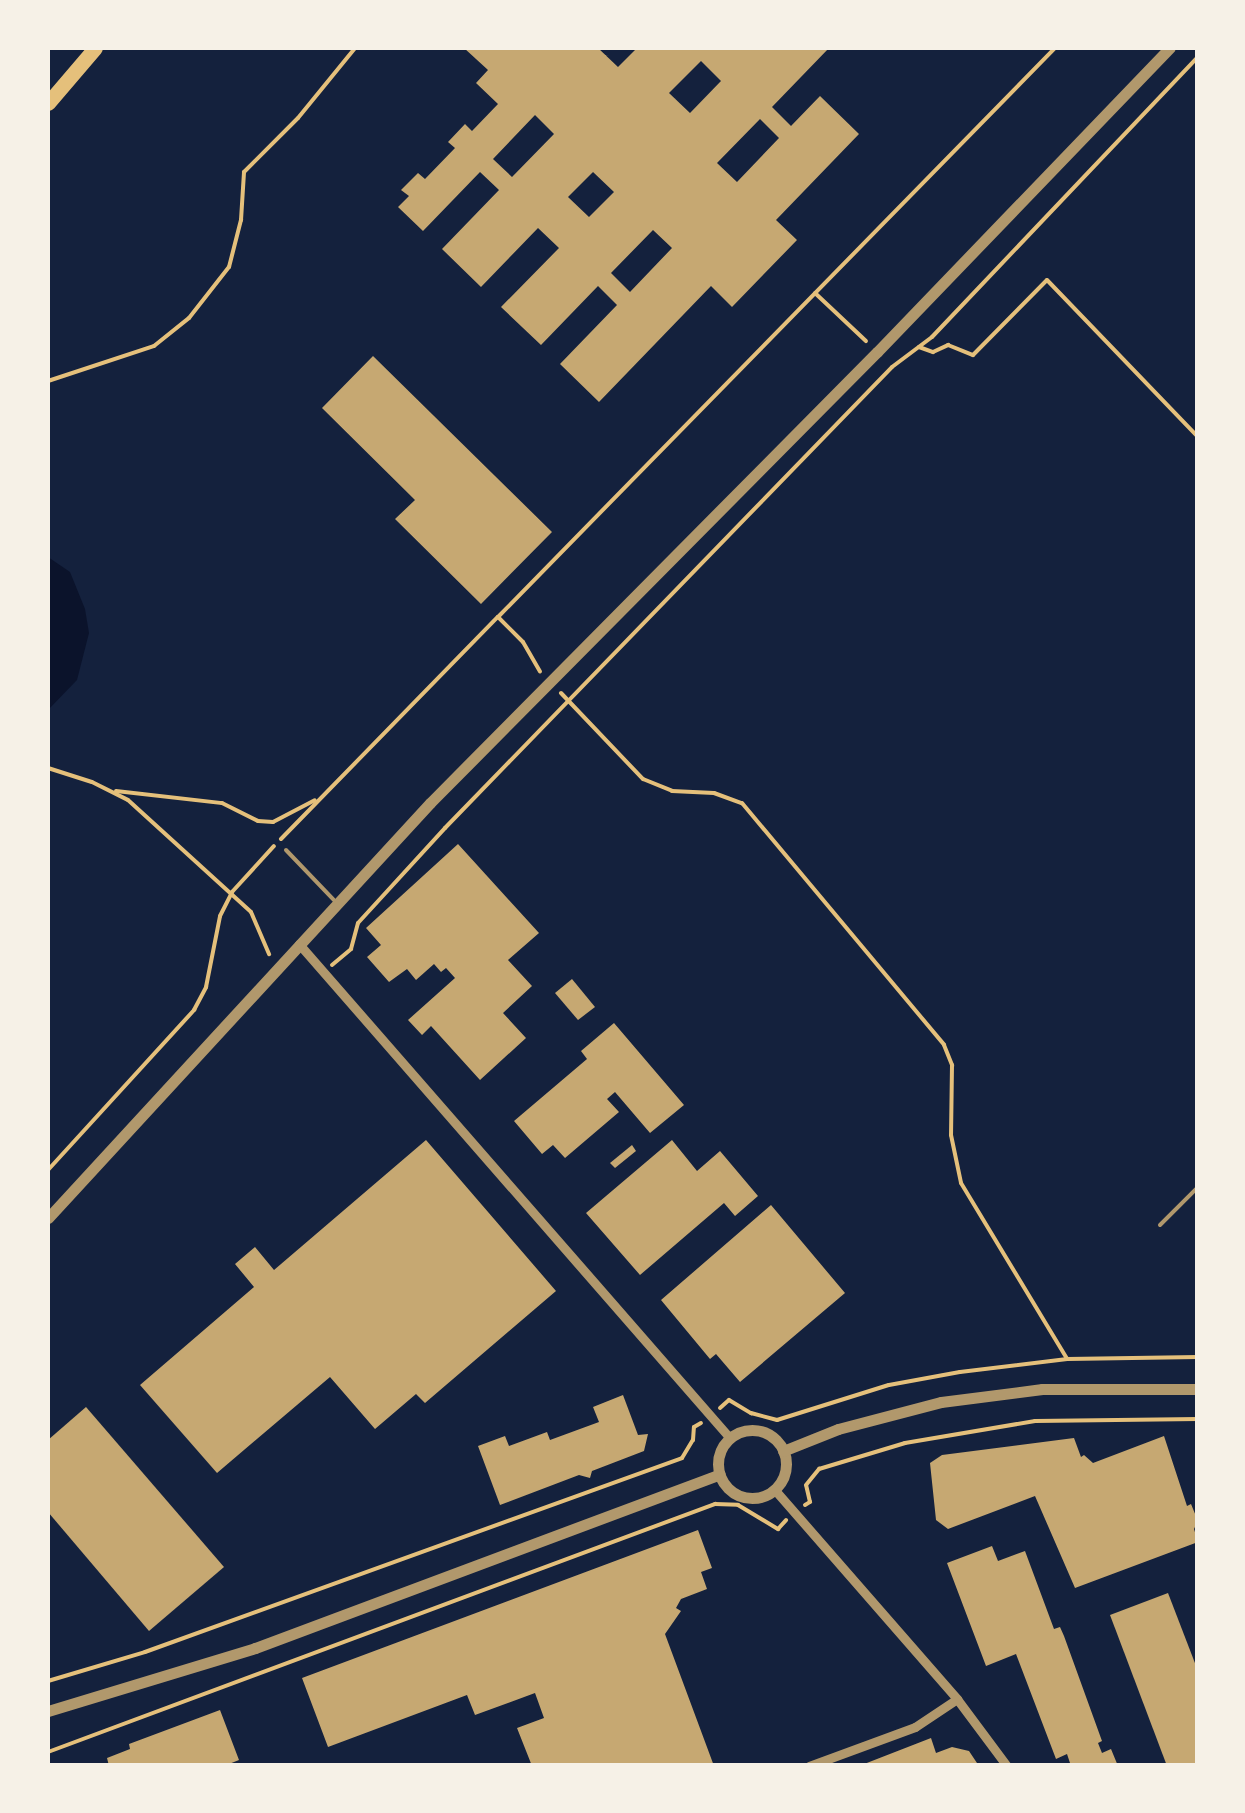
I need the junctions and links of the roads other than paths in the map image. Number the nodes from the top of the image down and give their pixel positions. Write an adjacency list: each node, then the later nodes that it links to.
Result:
1 (96, 48): 3 (highway)
2 (1170, 48): 5 (street)
3 (48, 103)
4 (286, 850): 5 (lane)
5 (338, 904): 6 (street)
6 (299, 944): 8 (street); 11 (street)
7 (1198, 1187): 9 (lane)
8 (48, 1218)
9 (1160, 1225)
10 (1198, 1389): 12 (street)
11 (730, 1438): 12 (street); 13 (street)
12 (783, 1451): 14 (street)
13 (720, 1474): 14 (street); 16 (street)
14 (774, 1489): 15 (street)
15 (957, 1699): 17 (street); 18 (street)
16 (48, 1711)
17 (809, 1766)
18 (1007, 1766)

